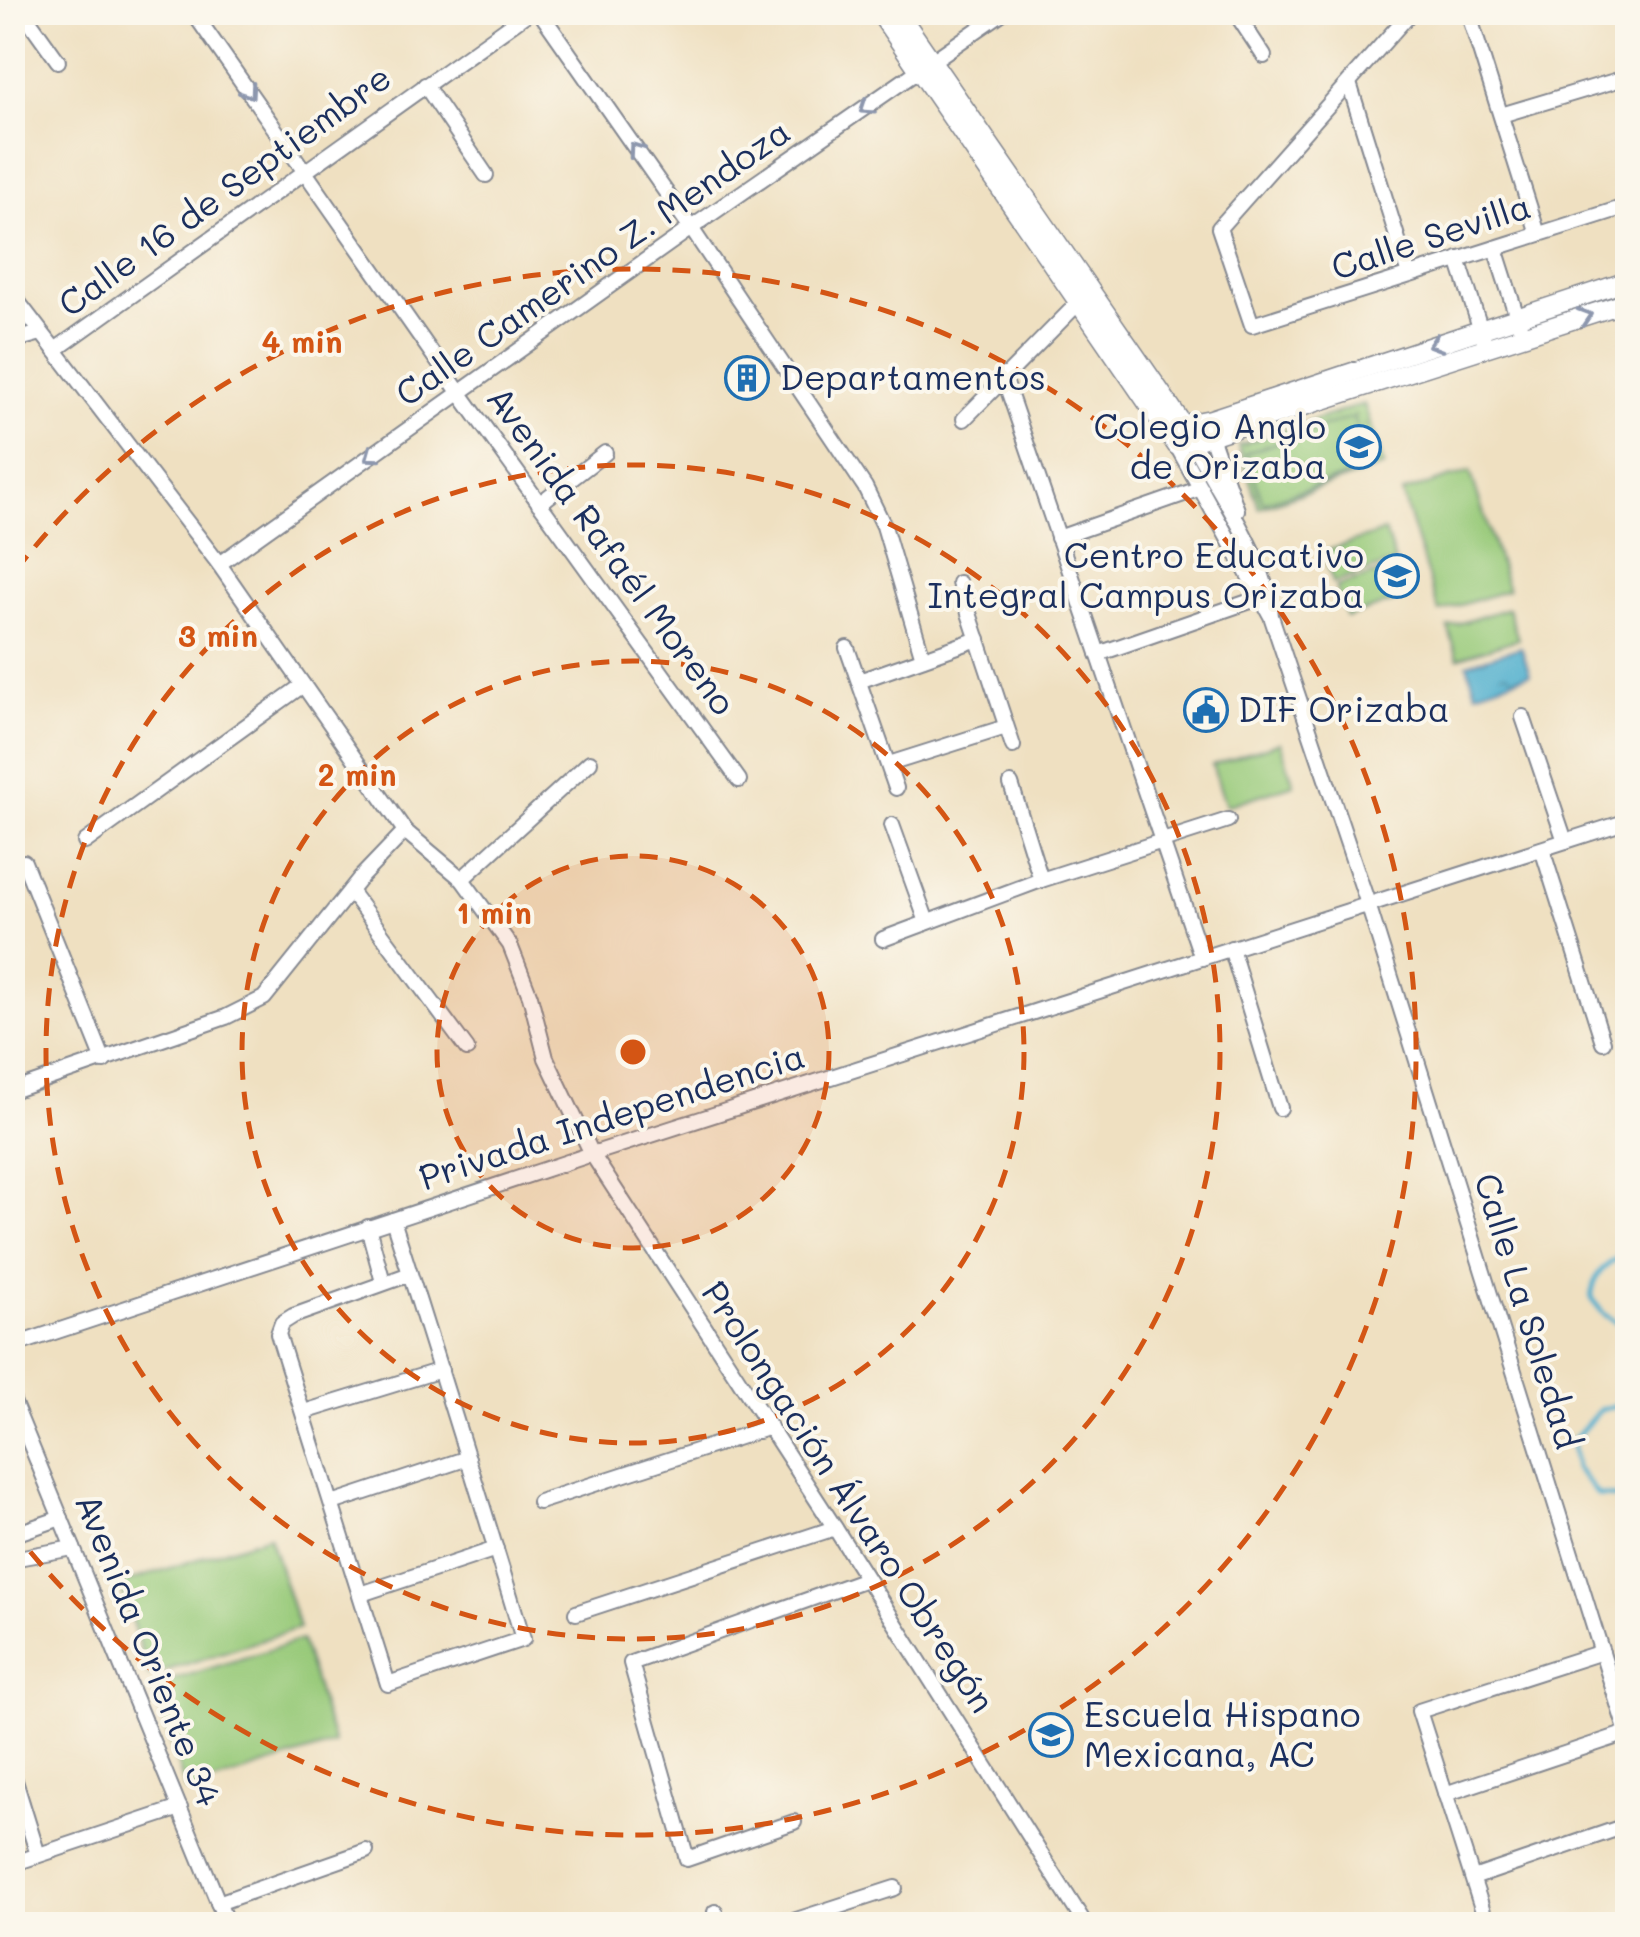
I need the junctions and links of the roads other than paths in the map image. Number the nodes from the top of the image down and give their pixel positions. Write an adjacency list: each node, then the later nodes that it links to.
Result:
1 (22, 12): 12 (street)
2 (192, 12): 18 (street, Avenida Rafaél Moreno, one-way to 18)
3 (529, 12): 16 (street, Calle 16 de Septiembre)
4 (540, 12): 21 (street, one-way to 4)
5 (879, 12): 13 (street)
6 (898, 12): 13 (street)
7 (1004, 12): 13 (street, Calle Camerino Z. Mendoza)
8 (1235, 12): 11 (street)
9 (1411, 12): 15 (street)
10 (1468, 12): 17 (street)
11 (1264, 56)
12 (58, 62)
13 (926, 67): 21 (street, Calle Camerino Z. Mendoza, one-way to 21); 28 (street)
14 (1628, 78): 17 (street)
15 (1348, 83): 25 (street); 25 (street, Calle Sevilla)
16 (425, 85): 18 (street, Calle 16 de Septiembre); 19 (street)
17 (1501, 116): 22 (street)
18 (305, 172): 36 (street, Calle 16 de Septiembre); 38 (street, Avenida Rafaél Moreno)
19 (486, 175)
20 (1628, 206): 22 (street, Calle Sevilla)
21 (692, 228): 38 (street, Calle Camerino Z. Mendoza); 55 (street)
22 (1538, 234): 23 (street, Calle Sevilla)
23 (1495, 248): 24 (street, Calle Sevilla); 30 (street)
24 (1458, 259): 25 (street, Calle Sevilla); 31 (street)
25 (1409, 275)
26 (1628, 280): 30 (street)
27 (12, 294): 32 (street, Prolongación Álvaro Obregón)
28 (1085, 296): 37 (street); 39 (street); 41 (street)
29 (1628, 302): 33 (street, one-way to 29)
30 (1516, 317): 31 (street); 33 (street)
31 (1480, 329): 35 (street); 42 (street, one-way to 42)
32 (41, 333): 34 (street); 36 (street, Prolongación Álvaro Obregón)
33 (1523, 336): 35 (street)
34 (12, 341)
35 (1486, 348): 42 (street)
36 (55, 350): 49 (street, Prolongación Álvaro Obregón)
37 (1003, 375): 40 (street); 47 (street)
38 (459, 392): 46 (street, Avenida Rafaél Moreno); 49 (street, Calle Camerino Z. Mendoza, one-way to 49)
39 (1158, 392): 41 (street); 42 (street)
40 (964, 418)
41 (1174, 427): 42 (street); 43 (street)
42 (1211, 427): 43 (street); 48 (street)
43 (1184, 444): 45 (street); 48 (street)
44 (605, 452): 46 (street)
45 (1201, 488): 47 (street); 51 (street)
46 (539, 504): 63 (street, Avenida Rafaél Moreno)
47 (1058, 538): 54 (street)
48 (1252, 553): 51 (street)
49 (219, 564): 57 (street, Prolongación Álvaro Obregón)
50 (959, 583): 52 (street)
51 (1264, 596): 54 (street); 78 (street, Calle La Soledad)
52 (978, 640): 55 (street); 59 (street)
53 (847, 648): 56 (street)
54 (1098, 654): 70 (street)
55 (923, 658): 56 (street)
56 (859, 681): 62 (street)
57 (304, 685): 69 (street, Prolongación Álvaro Obregón); 72 (street)
58 (1523, 718): 71 (street)
59 (1006, 726): 60 (street); 62 (street)
60 (1013, 746)
61 (590, 762): 75 (street)
62 (889, 764): 65 (street)
63 (740, 780)
64 (1011, 784): 76 (street)
65 (896, 788)
66 (1228, 820): 70 (street)
67 (1628, 820): 71 (street, Privada Independencia)
68 (892, 825): 79 (street)
69 (405, 832): 75 (street, Prolongación Álvaro Obregón); 77 (street)
70 (1161, 841): 76 (street); 82 (street)
71 (1565, 841): 73 (street, Privada Independencia)
72 (85, 842)
73 (1542, 849): 78 (street, Privada Independencia); 83 (street)
74 (24, 862): 85 (street)
75 (462, 879): 88 (street, Prolongación Álvaro Obregón)
76 (1041, 880): 79 (street)
77 (350, 890): 84 (street); 85 (street)
78 (1368, 904): 81 (street, Privada Independencia); 110 (street, Calle La Soledad)
79 (927, 922): 80 (street)
80 (883, 939)
81 (1232, 948): 82 (street, Privada Independencia); 87 (street)
82 (1202, 958): 88 (street, Privada Independencia)
83 (1604, 1042)
84 (467, 1050)
85 (104, 1061): 86 (street)
86 (12, 1090)
87 (1280, 1108)
88 (592, 1154): 89 (street, Privada Independencia); 97 (street, Prolongación Álvaro Obregón)
89 (392, 1220): 90 (street, Privada Independencia); 91 (street)
90 (368, 1227): 92 (street); 93 (street, Privada Independencia)
91 (410, 1274): 92 (street); 94 (street)
92 (383, 1282): 96 (street)
93 (12, 1346)
94 (441, 1370): 96 (street); 98 (street)
95 (12, 1398): 101 (street, Avenida Oriente 34)
96 (304, 1412): 100 (street)
97 (770, 1426): 99 (street); 102 (street, Prolongación Álvaro Obregón)
98 (468, 1458): 100 (street); 105 (street)
99 (539, 1502)
100 (332, 1503): 108 (street)
101 (61, 1518): 103 (street); 104 (street, Avenida Oriente 34)
102 (835, 1528): 107 (street, Prolongación Álvaro Obregón); 109 (street)
103 (12, 1535)
104 (73, 1548): 106 (street); 114 (street, Avenida Oriente 34)
105 (496, 1549): 108 (street); 108 (street)
106 (12, 1560)
107 (866, 1579): 115 (street); 126 (street, Prolongación Álvaro Obregón)
108 (360, 1594)
109 (576, 1612)
110 (1602, 1652): 111 (street, Calle La Soledad); 113 (street)
111 (1627, 1734): 113 (street)
112 (12, 1771): 118 (street)
113 (1446, 1794): 120 (street)
114 (180, 1808): 118 (street); 122 (street, Avenida Oriente 34)
115 (794, 1822)
116 (1628, 1825): 120 (street)
117 (366, 1851): 122 (street)
118 (38, 1855): 119 (street)
119 (12, 1864)
120 (1472, 1878): 127 (street)
121 (896, 1888): 125 (street)
122 (218, 1904): 124 (street, Avenida Oriente 34)
123 (1628, 1920): 128 (street)
124 (227, 1924)
125 (784, 1924)
126 (1084, 1924)
127 (1487, 1924)
128 (1612, 1924)

